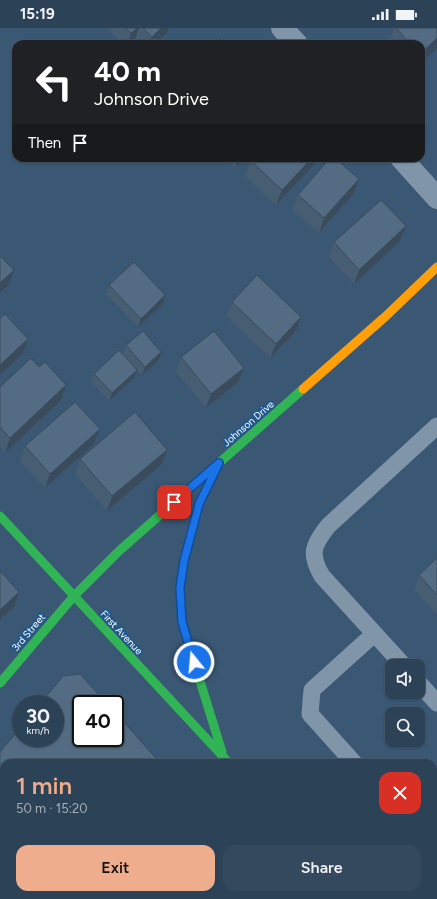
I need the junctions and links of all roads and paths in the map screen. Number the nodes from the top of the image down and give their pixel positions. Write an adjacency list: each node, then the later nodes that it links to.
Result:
1 (282, 28): 2 (street)
2 (293, 40)
3 (405, 162): 4 (street)
4 (437, 198)
5 (437, 267): 7 (street, Johnson Drive)
6 (437, 426): 10 (lane)
7 (219, 463): 9 (street, Johnson Drive); 16 (street)
8 (0, 516): 9 (street, First Avenue)
9 (74, 596): 12 (street, 3rd Street); 15 (street, First Avenue)
10 (374, 634): 11 (lane); 17 (lane)
11 (397, 659)
12 (0, 683)
13 (425, 690): 14 (lane)
14 (437, 703)
15 (226, 759)
16 (227, 759)
17 (350, 759)

